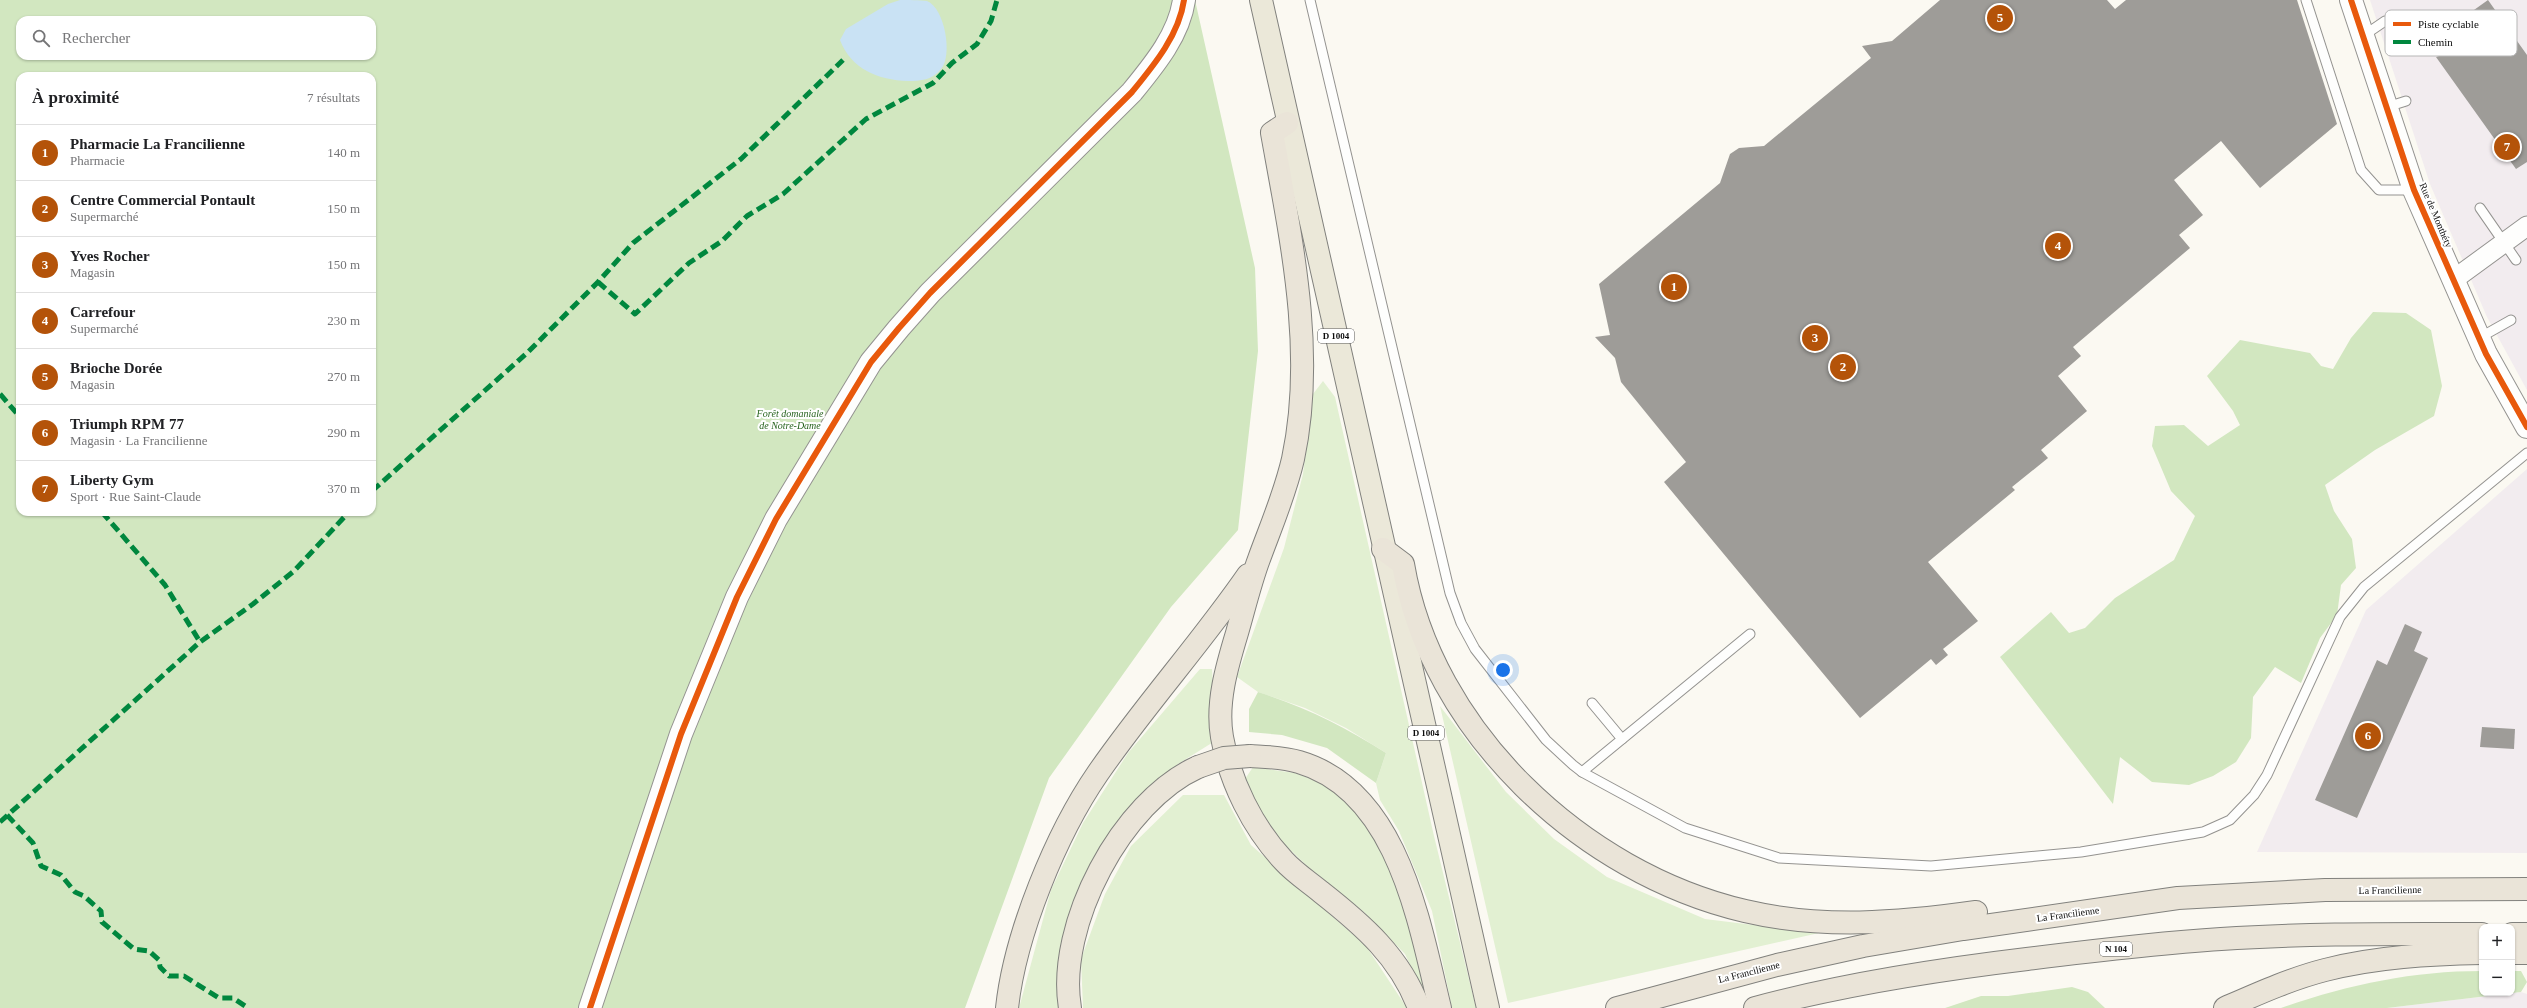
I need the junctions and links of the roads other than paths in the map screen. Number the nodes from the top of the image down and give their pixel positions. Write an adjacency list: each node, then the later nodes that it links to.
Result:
1 (1184, 0): 33 (street)
2 (1261, 0): 8 (main road, D 1004)
3 (1310, 0): 24 (lane)
4 (2306, 0): 9 (lane)
5 (2351, 0): 7 (street, Rue de Monthéty)
6 (2385, 21): 7 (lane)
7 (2363, 36): 9 (street, Rue de Monthéty)
8 (1287, 123): 19 (main road, D 1004); 20 (highway)
9 (2414, 190): 14 (street, Rue de Monthéty)
10 (2480, 208): 12 (lane)
11 (2527, 226): 12 (street)
12 (2504, 243): 13 (lane); 14 (street)
13 (2516, 260)
14 (2453, 280): 16 (street, Rue de Monthéty)
15 (2511, 320): 16 (lane)
16 (2479, 338): 17 (street, Rue de Monthéty)
17 (2527, 427)
18 (2527, 453): 24 (lane)
19 (1383, 549): 26 (highway); 38 (main road, D 1004)
20 (1258, 560): 34 (highway); 36 (highway)
21 (1750, 634): 23 (lane)
22 (1592, 703): 23 (lane)
23 (1622, 739): 24 (lane)
24 (1582, 772)
25 (2527, 889): 26 (highway, La Francilienne)
26 (2072, 913): 39 (highway, La Francilienne)
27 (2479, 934): 40 (highway, N 104)
28 (2515, 934): 29 (highway)
29 (2527, 934)
30 (2479, 953): 41 (highway)
31 (2515, 953): 32 (highway)
32 (2527, 953)
33 (590, 1008)
34 (1007, 1008)
35 (1070, 1008): 37 (highway, bridge)
36 (1419, 1008)
37 (1440, 1008)
38 (1488, 1008)
39 (1617, 1008)
40 (1755, 1008)
41 (2225, 1008)

